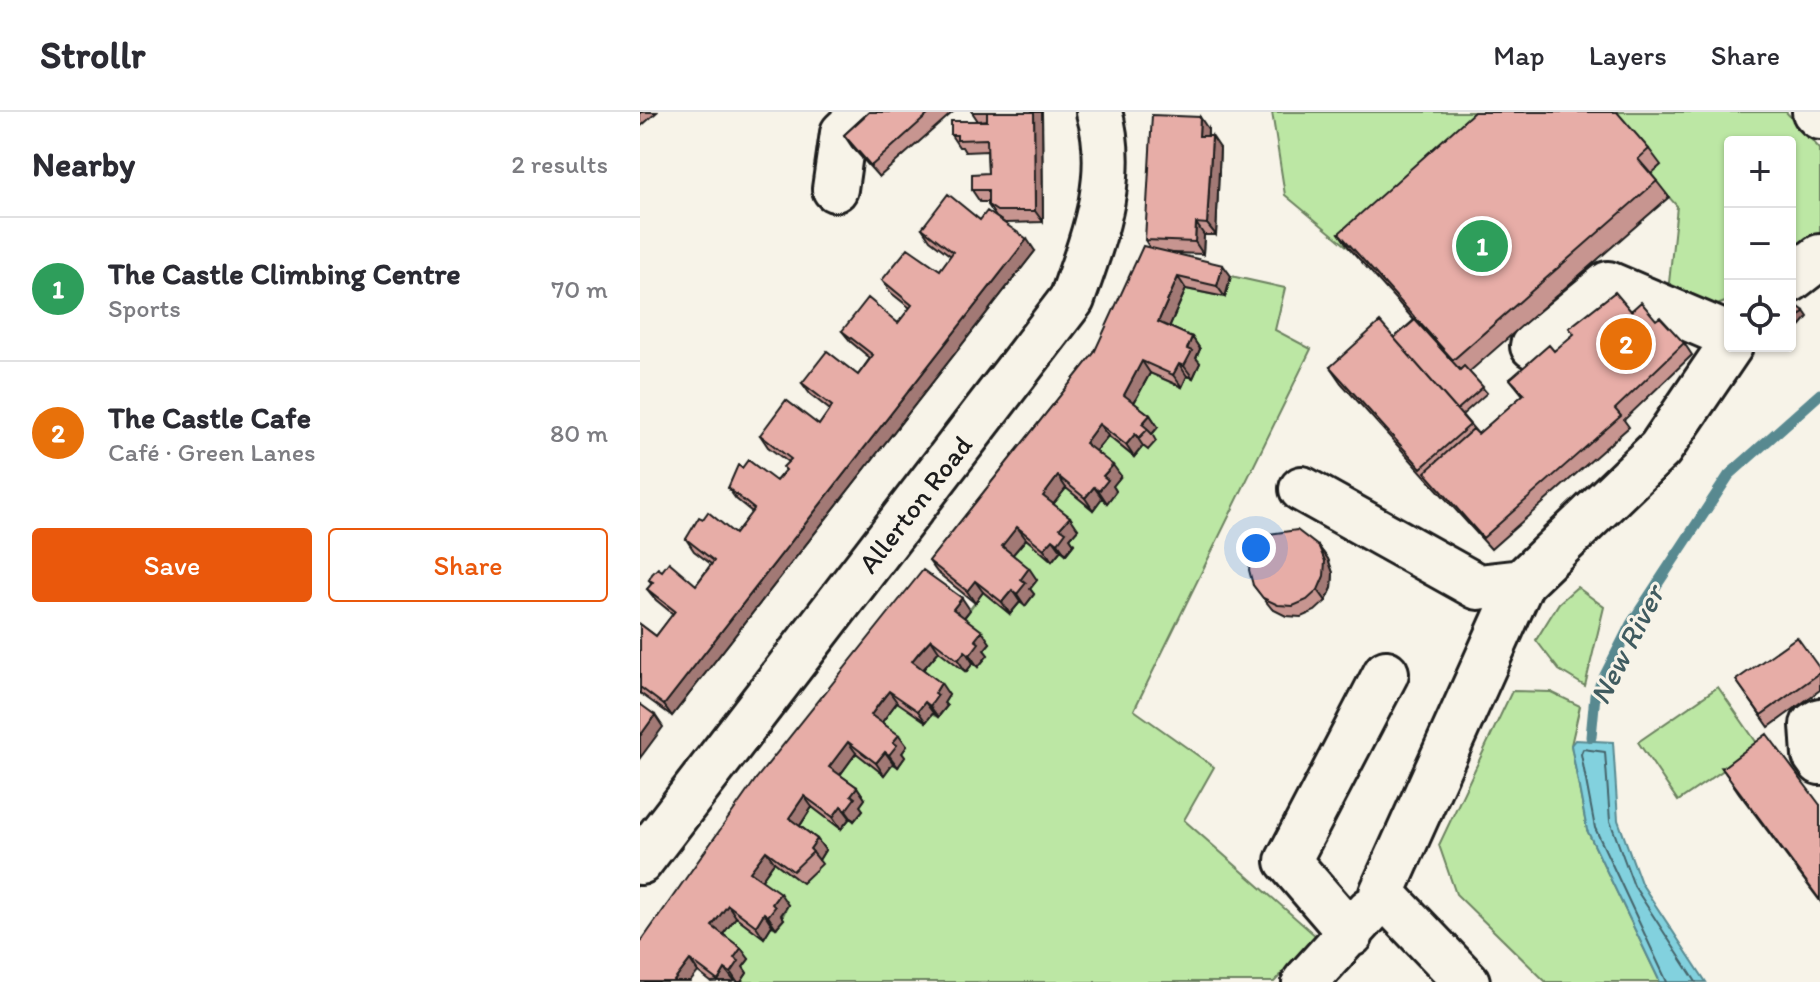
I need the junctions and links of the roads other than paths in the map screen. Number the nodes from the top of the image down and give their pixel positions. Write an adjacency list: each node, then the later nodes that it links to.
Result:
1 (865, 112): 5 (street)
2 (1099, 112): 16 (street, Allerton Road)
3 (1815, 112): 4 (street)
4 (1820, 117)
5 (835, 189)
6 (1820, 257): 7 (street)
7 (1796, 275)
8 (1724, 333): 9 (street)
9 (1533, 346)
10 (1726, 352): 12 (street)
11 (1302, 489): 12 (street)
12 (1522, 582): 17 (street)
13 (1386, 673): 18 (street)
14 (1820, 721): 15 (street)
15 (1820, 762)
16 (640, 862)
17 (1382, 893): 18 (street); 20 (street)
18 (1351, 934): 19 (street)
19 (1305, 982)
20 (1467, 982)

